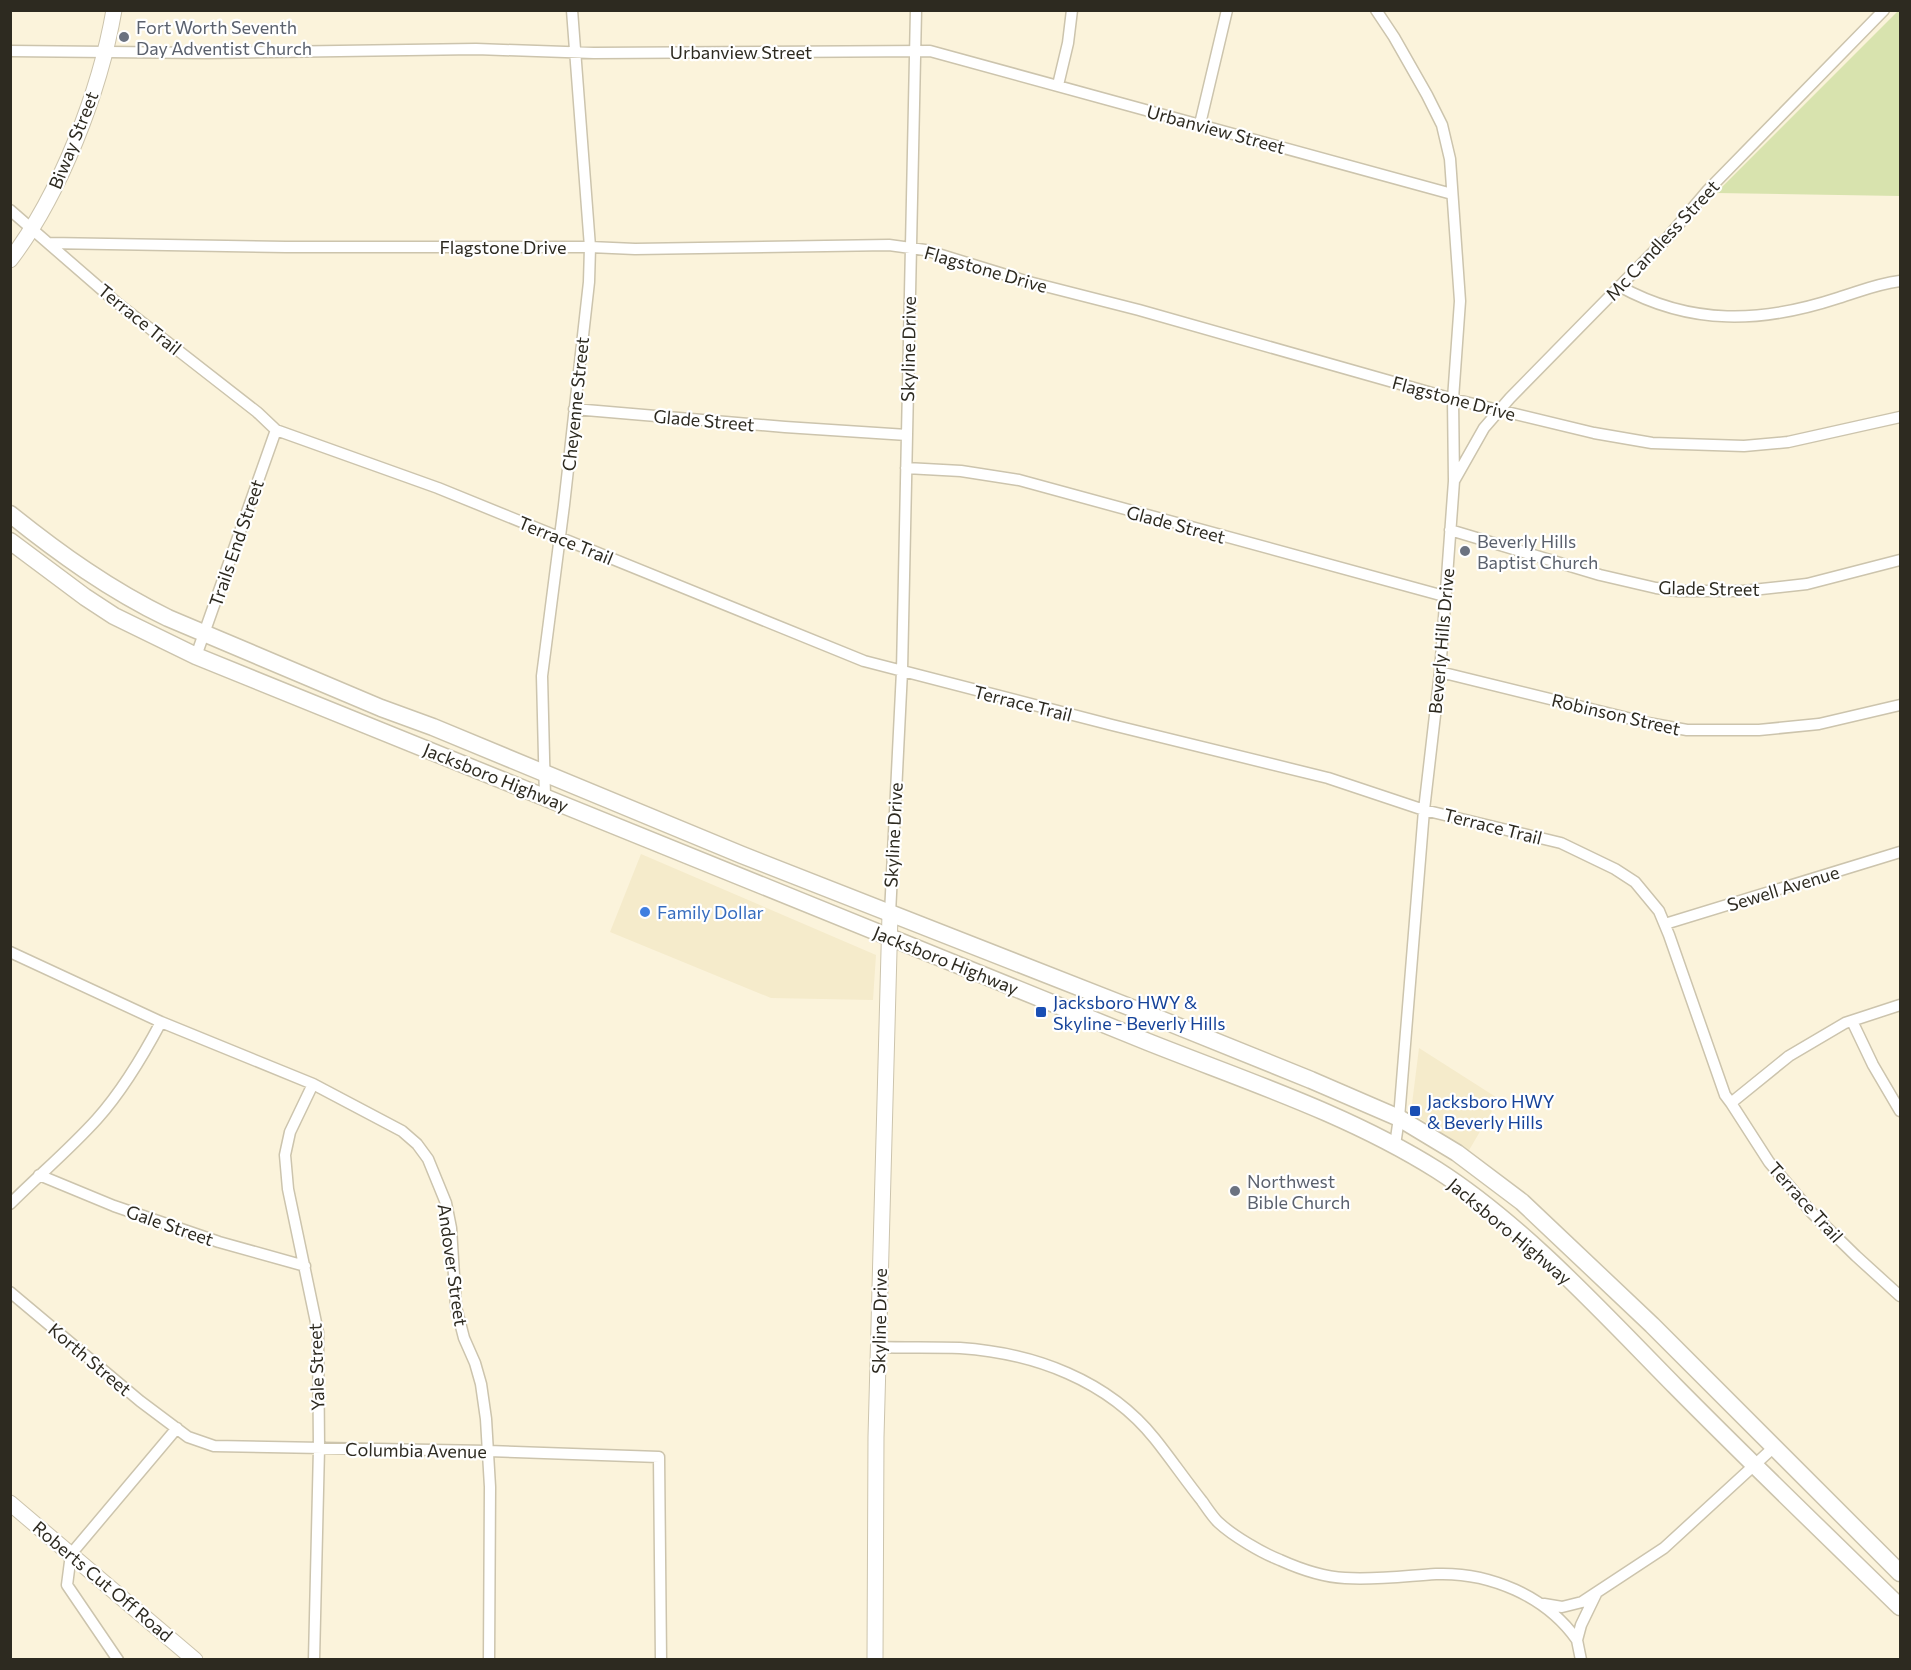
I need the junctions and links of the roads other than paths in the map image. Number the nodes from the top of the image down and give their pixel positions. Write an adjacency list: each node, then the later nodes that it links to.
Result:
1 (114, 10): 10 (street, Biway Street)
2 (572, 10): 11 (street, Cheyenne Street)
3 (916, 10): 8 (street, Skyline Drive)
4 (1072, 10): 12 (street)
5 (1227, 10): 13 (street)
6 (1376, 10): 14 (street, Beverly Hills Drive)
7 (1884, 10): 22 (street, Mc Candless Street)
8 (915, 50): 11 (street, Urbanview Street); 12 (street, Urbanview Street); 19 (street, Skyline Drive)
9 (10, 51): 10 (street, Urbanview Street)
10 (105, 51): 11 (street, Urbanview Street); 16 (street, Biway Street)
11 (576, 53): 18 (street, Cheyenne Street)
12 (1058, 85): 13 (street, Urbanview Street)
13 (1200, 124): 14 (street, Urbanview Street)
14 (1452, 194): 23 (street, Beverly Hills Drive)
15 (10, 210): 16 (street, Terrace Trail)
16 (32, 228): 17 (street, Terrace Trail); 20 (street, Biway Street)
17 (49, 243): 18 (street, Flagstone Drive); 27 (street, Terrace Trail)
18 (590, 247): 19 (street, Flagstone Drive); 24 (street, Cheyenne Street)
19 (910, 248): 23 (street, Flagstone Drive); 28 (street, Skyline Drive)
20 (10, 260)
21 (1900, 281): 22 (street)
22 (1619, 286): 25 (street, Mc Candless Street)
23 (1453, 399): 25 (street, Flagstone Drive); 30 (street, Beverly Hills Drive)
24 (574, 410): 28 (street, Glade Street); 33 (street, Cheyenne Street)
25 (1499, 411): 26 (street, Flagstone Drive); 30 (street, Mc Candless Street)
26 (1900, 417)
27 (276, 430): 33 (street, Terrace Trail); 37 (street, Trails End Street)
28 (906, 435): 29 (street, Skyline Drive)
29 (906, 468): 36 (street, Glade Street); 39 (street, Skyline Drive)
30 (1454, 481): 32 (street, Beverly Hills Drive)
31 (10, 514): 37 (main road, Jacksboro Highway)
32 (1450, 530): 35 (street, Glade Street); 36 (street, Beverly Hills Drive)
33 (560, 537): 39 (street, Terrace Trail); 44 (street, Cheyenne Street)
34 (10, 541): 38 (main road, Jacksboro Highway)
35 (1900, 560)
36 (1444, 596): 40 (street, Beverly Hills Drive)
37 (208, 625): 38 (street, Trails End Street); 42 (main road, Jacksboro Highway)
38 (196, 656): 43 (main road, Jacksboro Highway)
39 (902, 671): 46 (street, Terrace Trail); 48 (street, Skyline Drive)
40 (1440, 672): 41 (street, Robinson Street); 46 (street, Beverly Hills Drive)
41 (1900, 705)
42 (400, 715): 43 (main road); 44 (main road, Jacksboro Highway)
43 (393, 735): 45 (main road, Jacksboro Highway)
44 (544, 773): 45 (street, Cheyenne Street); 48 (main road, Jacksboro Highway)
45 (545, 797): 50 (main road, Jacksboro Highway)
46 (1424, 810): 49 (street, Terrace Trail); 60 (street, Beverly Hills Drive)
47 (1900, 852): 49 (street, Sewell Avenue)
48 (890, 914): 50 (street, Skyline Drive); 53 (main road, Jacksboro Highway)
49 (1665, 924): 58 (street, Terrace Trail)
50 (889, 937): 56 (main road, Jacksboro Highway); 67 (street, Skyline Drive)
51 (10, 952): 55 (street, Andover Street)
52 (1900, 1005): 54 (street)
53 (1160, 1019): 56 (main road); 60 (main road, Jacksboro Highway)
54 (1852, 1021): 58 (street); 59 (street)
55 (161, 1022): 57 (street, Andover Street); 62 (street)
56 (1148, 1042): 61 (main road, Jacksboro Highway)
57 (313, 1084): 64 (street, Yale Street); 71 (street, Andover Street)
58 (1731, 1103): 66 (street, Terrace Trail)
59 (1900, 1111)
60 (1399, 1118): 61 (street, Beverly Hills Drive); 70 (main road, Jacksboro Highway)
61 (1395, 1146): 72 (main road, Jacksboro Highway)
62 (39, 1175): 63 (street); 64 (street, Gale Street)
63 (10, 1204)
64 (305, 1266): 69 (street, Yale Street)
65 (10, 1292): 68 (street, Korth Street)
66 (1900, 1296)
67 (878, 1347): 77 (street); 85 (street, Skyline Drive)
68 (174, 1426): 69 (street, Columbia Avenue); 74 (street)
69 (319, 1448): 71 (street, Columbia Avenue); 82 (street, Yale Street)
70 (1773, 1448): 72 (street); 75 (main road, Jacksboro Highway)
71 (488, 1451): 83 (street, Andover Street); 84 (street, Columbia Avenue)
72 (1755, 1464): 76 (street); 78 (main road, Jacksboro Highway)
73 (10, 1503): 74 (street, Roberts Cut Off Road)
74 (71, 1554): 80 (street); 81 (street, Roberts Cut Off Road)
75 (1900, 1573)
76 (1596, 1594): 77 (street); 79 (street)
77 (1541, 1604): 79 (street)
78 (1900, 1606)
79 (1577, 1640): 86 (street)
80 (118, 1659)
81 (195, 1659)
82 (314, 1659)
83 (489, 1659)
84 (661, 1659)
85 (875, 1659)
86 (1581, 1659)

